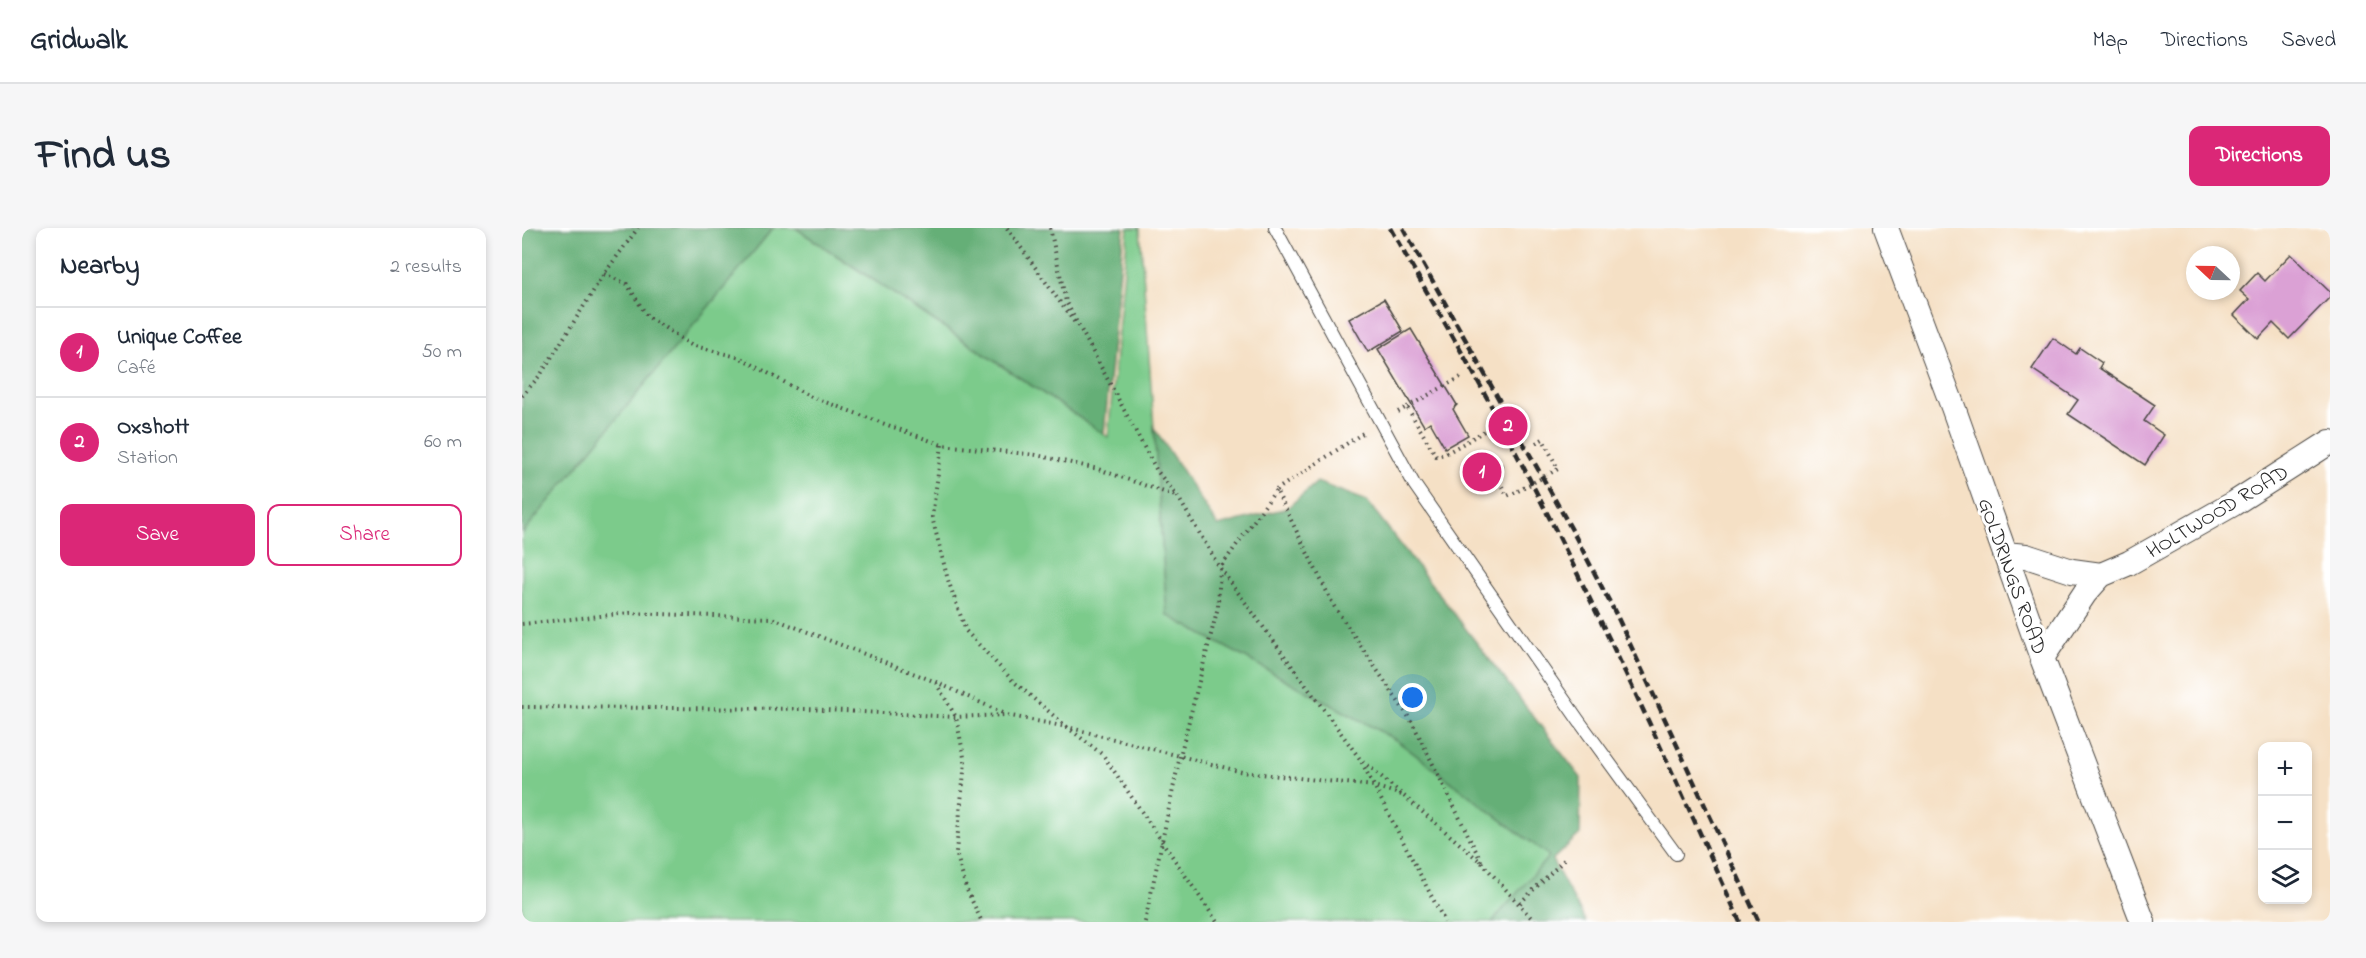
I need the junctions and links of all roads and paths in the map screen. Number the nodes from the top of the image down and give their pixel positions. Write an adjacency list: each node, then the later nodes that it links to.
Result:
1 (638, 228): 6 (path)
2 (1007, 228): 7 (path)
3 (1050, 228): 7 (path)
4 (1275, 228): 11 (lane)
5 (1886, 228): 19 (street, GOLDRINGS ROAD)
6 (604, 274): 9 (path); 15 (path)
7 (1084, 336): 18 (path)
8 (1461, 376): 10 (path)
9 (522, 396)
10 (1407, 407): 11 (path); 12 (path)
11 (1380, 421): 17 (path); 34 (lane)
12 (1488, 429)
13 (2330, 442): 21 (street, HOLTWOOD ROAD)
14 (1536, 443): 16 (path, bridge)
15 (942, 445): 18 (path); 28 (path)
16 (1503, 465)
17 (1276, 490): 20 (path); 36 (path)
18 (1178, 497): 20 (path)
19 (2005, 554): 21 (street, HOLTWOOD ROAD); 23 (street, GOLDRINGS ROAD)
20 (1220, 568): 29 (path); 30 (path)
21 (2101, 574): 23 (street, HOLTWOOD ROAD)
22 (522, 624): 24 (path)
23 (2042, 658): 43 (street, GOLDRINGS ROAD)
24 (936, 682): 26 (path); 27 (path)
25 (522, 707): 27 (path)
26 (1006, 715): 27 (path); 28 (path)
27 (956, 717): 38 (path)
28 (1067, 727): 29 (path); 33 (path)
29 (1180, 756): 31 (path); 33 (path)
30 (1360, 759): 31 (path); 32 (path)
31 (1374, 786): 32 (path); 41 (path)
32 (1402, 795): 36 (path)
33 (1163, 841): 39 (path); 40 (path)
34 (1676, 854)
35 (1564, 860): 37 (path)
36 (1482, 863): 37 (path)
37 (1520, 903): 42 (path)
38 (982, 922)
39 (1145, 922)
40 (1217, 922)
41 (1445, 922)
42 (1534, 922)
43 (2143, 922)

